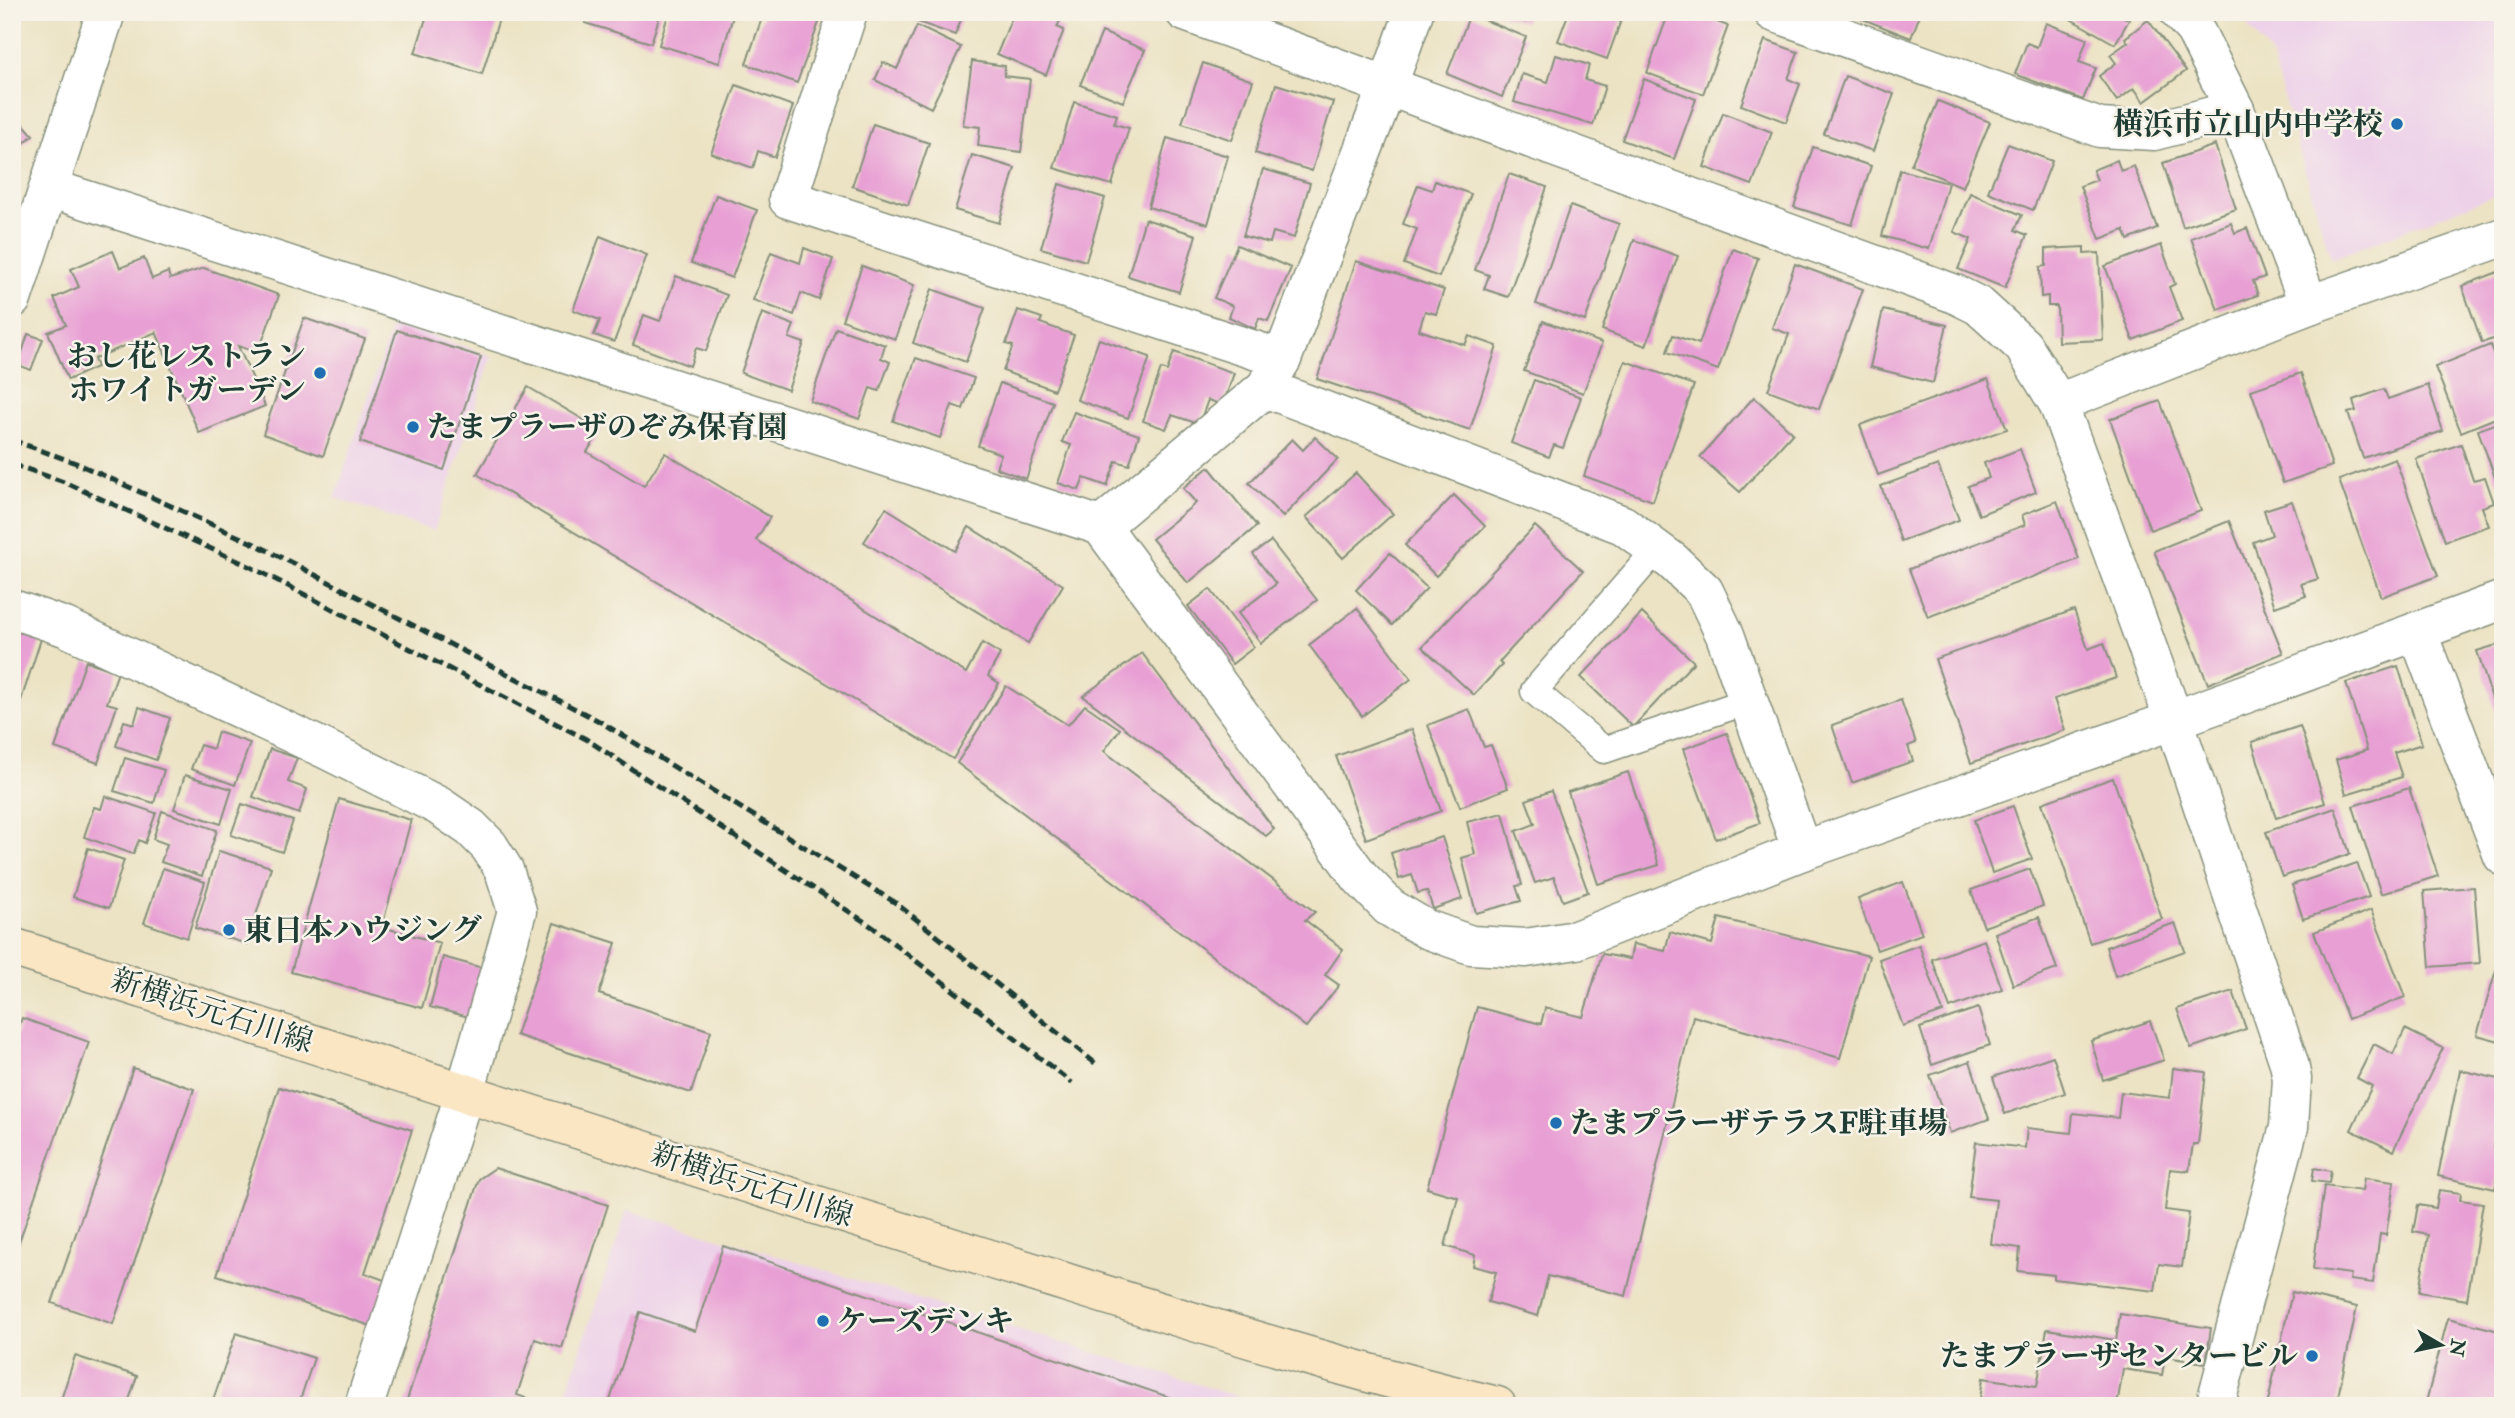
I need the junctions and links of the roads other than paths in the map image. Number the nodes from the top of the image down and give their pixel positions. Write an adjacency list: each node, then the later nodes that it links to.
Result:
1 (106, 12): 9 (street)
2 (848, 12): 13 (street)
3 (1185, 12): 7 (street)
4 (1414, 12): 7 (street)
5 (1773, 12): 8 (street)
6 (2179, 12): 8 (street)
7 (1388, 85): 13 (street); 14 (street)
8 (2235, 110): 12 (street)
9 (49, 188): 11 (street); 15 (street)
10 (2503, 237): 12 (street)
11 (12, 299)
12 (2309, 305): 14 (street)
13 (1273, 374): 15 (street); 16 (street)
14 (2057, 403): 21 (street)
15 (1101, 526): 22 (street)
16 (1656, 550): 20 (street); 20 (lane)
17 (2503, 600): 19 (street)
18 (12, 608): 25 (street)
19 (2417, 631): 21 (street); 23 (street)
20 (1748, 701): 22 (street)
21 (2174, 720): 22 (street); 29 (street)
22 (1802, 851)
23 (2503, 856)
24 (12, 947): 25 (street, 新横浜元石川線)
25 (466, 1092): 26 (street, 新横浜元石川線); 27 (street)
26 (1416, 1396): 28 (street, 新横浜元石川線)
27 (364, 1406)
28 (1497, 1406)
29 (2215, 1406)

